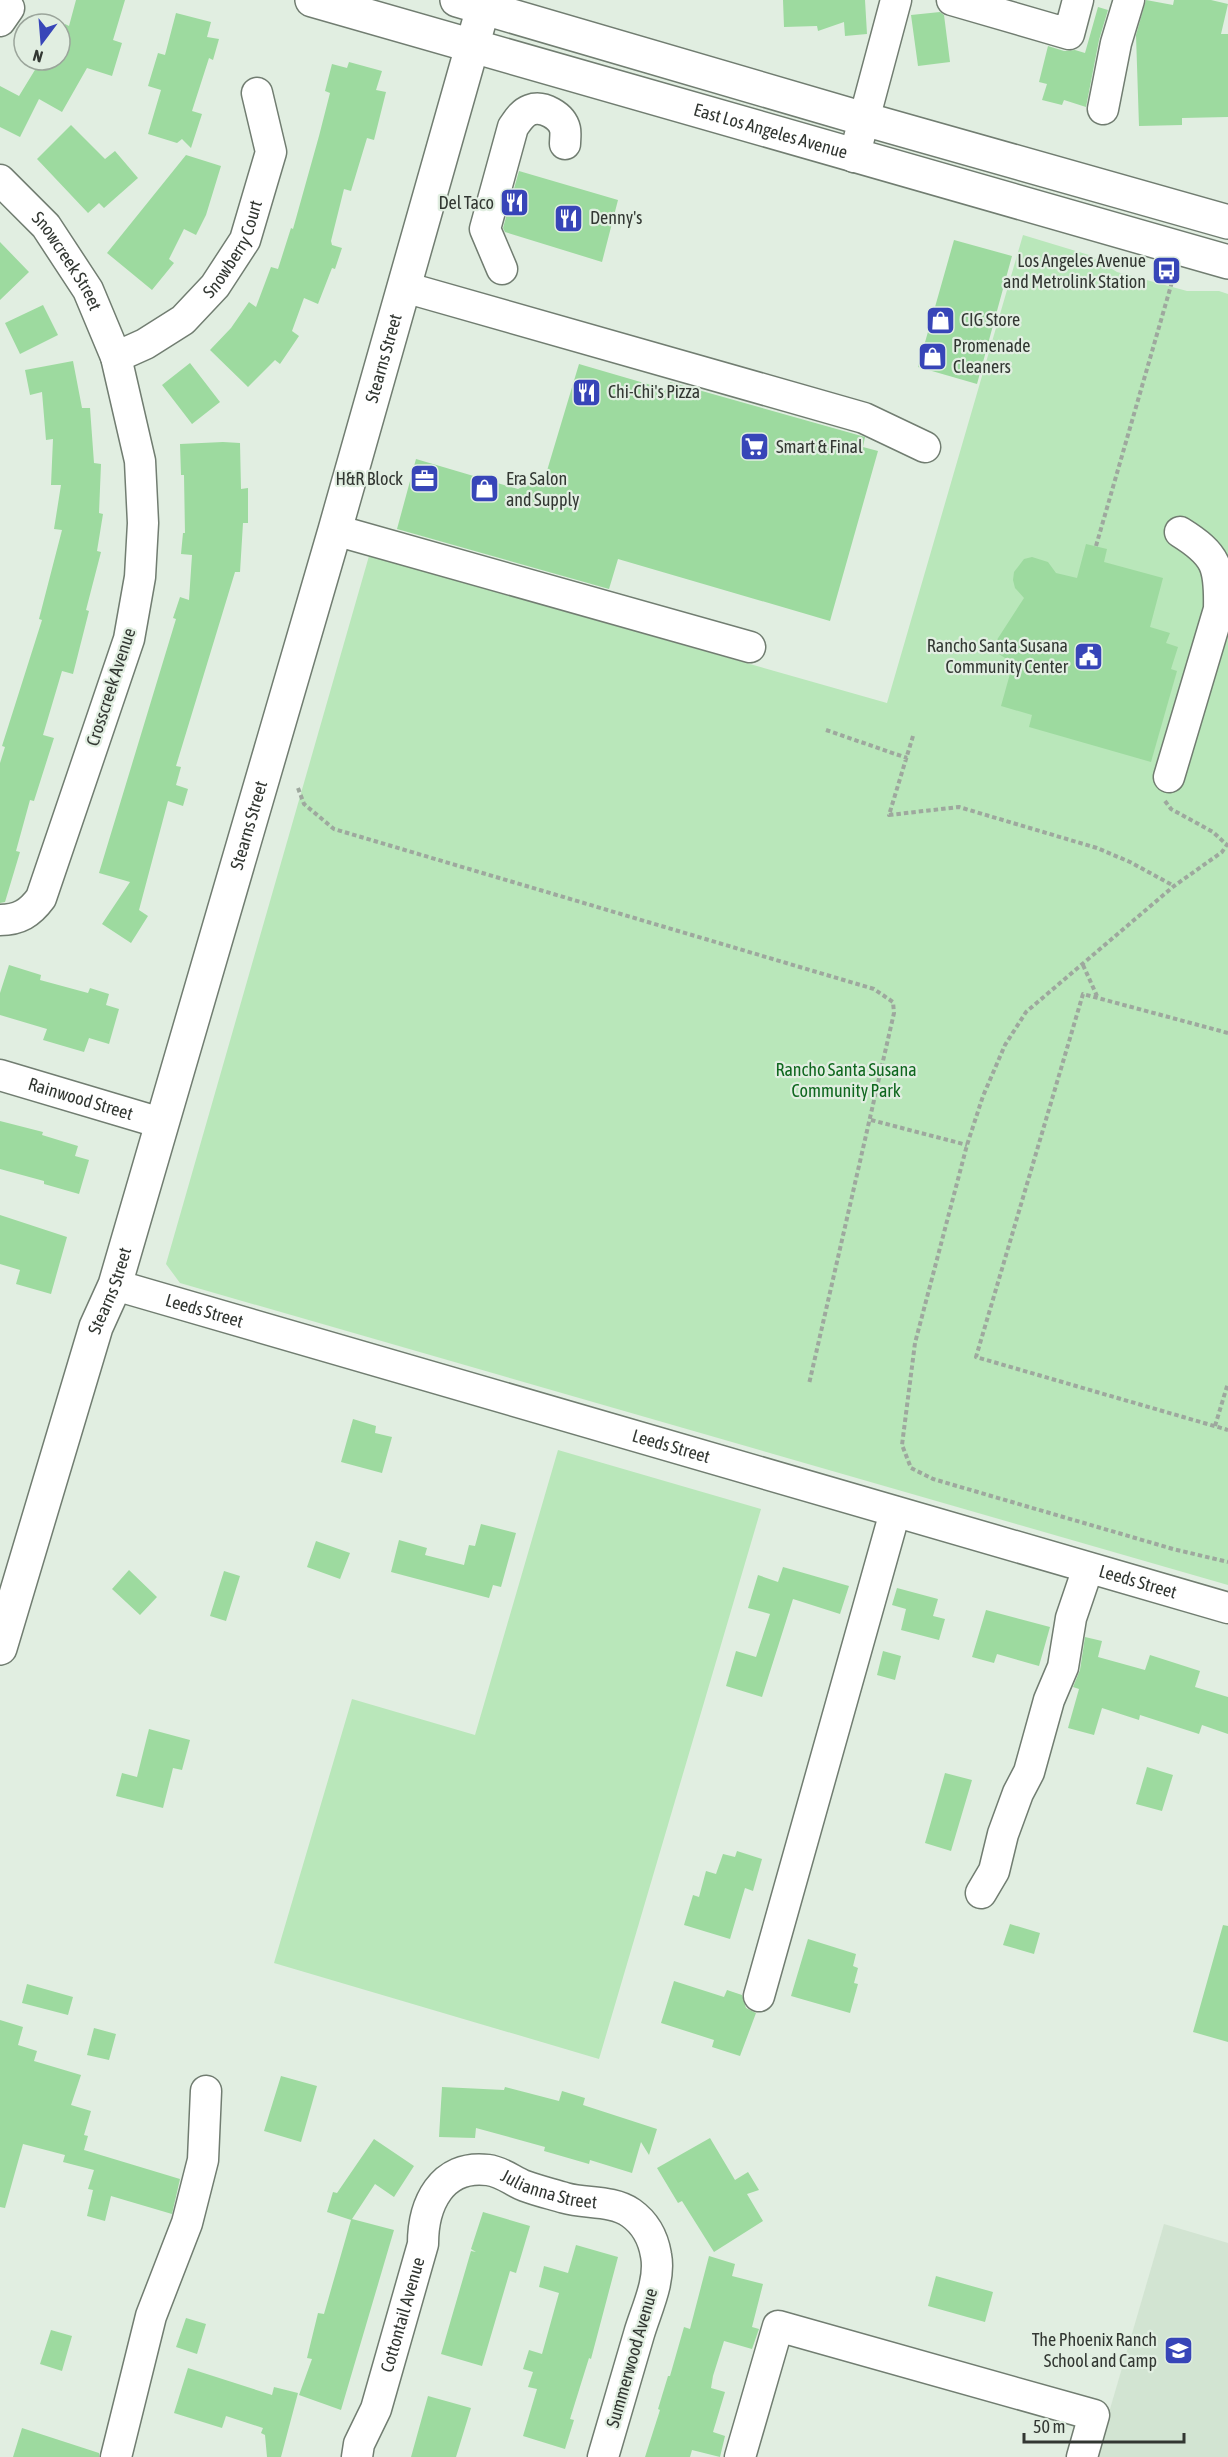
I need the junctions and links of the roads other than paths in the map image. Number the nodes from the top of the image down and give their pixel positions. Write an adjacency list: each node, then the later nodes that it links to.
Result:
1 (312, 0): 7 (main road, East Los Angeles Avenue)
2 (896, 0): 10 (street)
3 (952, 0): 4 (street)
4 (1078, 0)
5 (1129, 0): 9 (street)
6 (475, 3): 7 (main road, Stearns Street); 10 (main road)
7 (472, 45): 12 (main road, East Los Angeles Avenue); 17 (main road, Stearns Street)
8 (257, 93): 18 (street, Snowberry Court)
9 (1103, 109)
10 (864, 119): 12 (street); 14 (main road)
11 (565, 144): 16 (street)
12 (854, 156): 15 (main road, East Los Angeles Avenue)
13 (0, 180): 18 (street, Snowcreek Street)
14 (1228, 222)
15 (1228, 262)
16 (502, 269)
17 (405, 288): 19 (street); 20 (main road, Stearns Street)
18 (116, 357): 24 (street, Crosscreek Avenue)
19 (925, 447)
20 (335, 530): 22 (street); 26 (main road, Stearns Street)
21 (1180, 532): 23 (street)
22 (750, 647)
23 (1169, 777)
24 (0, 920)
25 (0, 1075): 26 (street, Rainwood Street)
26 (161, 1123): 27 (main road, Stearns Street)
27 (115, 1285): 28 (street, Leeds Street); 31 (main road, Stearns Street)
28 (895, 1512): 29 (street, Leeds Street); 33 (street)
29 (1088, 1568): 30 (street, Leeds Street); 32 (street)
30 (1228, 1608)
31 (0, 1648)
32 (981, 1893)
33 (759, 1996)
34 (206, 2091): 38 (street)
35 (453, 2177): 36 (street, Julianna Street); 39 (street, Cottontail Avenue)
36 (644, 2224): 40 (street, Summerwood Avenue)
37 (746, 2456): 41 (street)
38 (116, 2457)
39 (357, 2457)
40 (603, 2457)
41 (1082, 2457)

